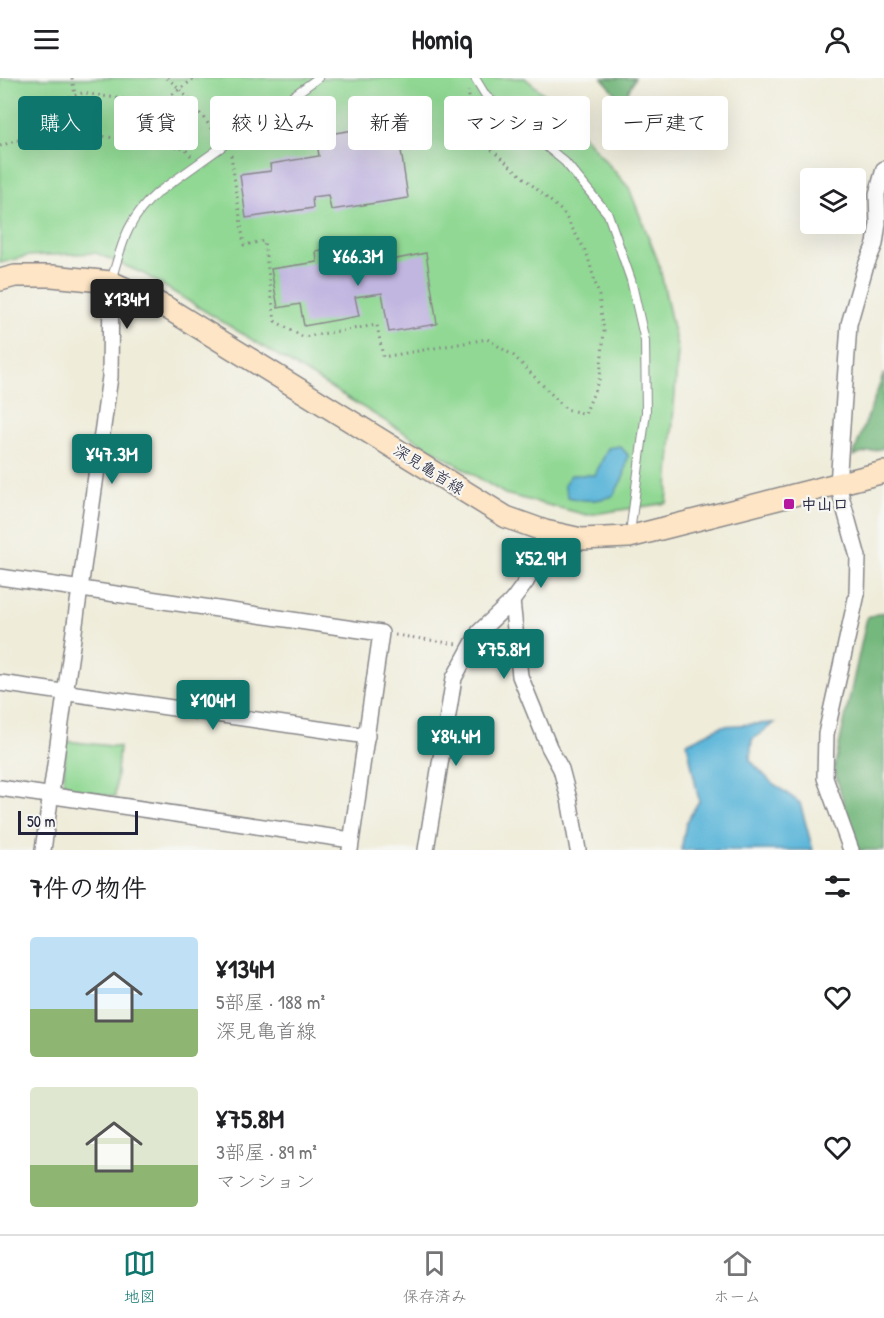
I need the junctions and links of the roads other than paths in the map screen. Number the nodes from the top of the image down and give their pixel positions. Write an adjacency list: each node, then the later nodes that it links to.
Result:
1 (318, 78): 5 (lane)
2 (475, 78): 9 (lane)
3 (884, 168): 7 (street)
4 (0, 280): 5 (main road, 深見亀首線)
5 (111, 282): 8 (main road, 深見亀首線); 11 (street)
6 (884, 472): 7 (main road, 深見亀首線)
7 (838, 485): 9 (main road, 深見亀首線); 22 (street)
8 (545, 531): 9 (main road, 深見亀首線); 12 (street)
9 (629, 537)
10 (0, 577): 11 (street)
11 (81, 589): 14 (street); 15 (street)
12 (512, 601): 20 (street); 21 (street)
13 (0, 683): 14 (street)
14 (65, 693): 15 (street); 17 (street)
15 (367, 736): 18 (street)
16 (0, 788): 17 (street)
17 (51, 796): 18 (street); 19 (street)
18 (351, 845)
19 (43, 850)
20 (426, 850)
21 (578, 850)
22 (851, 850)

